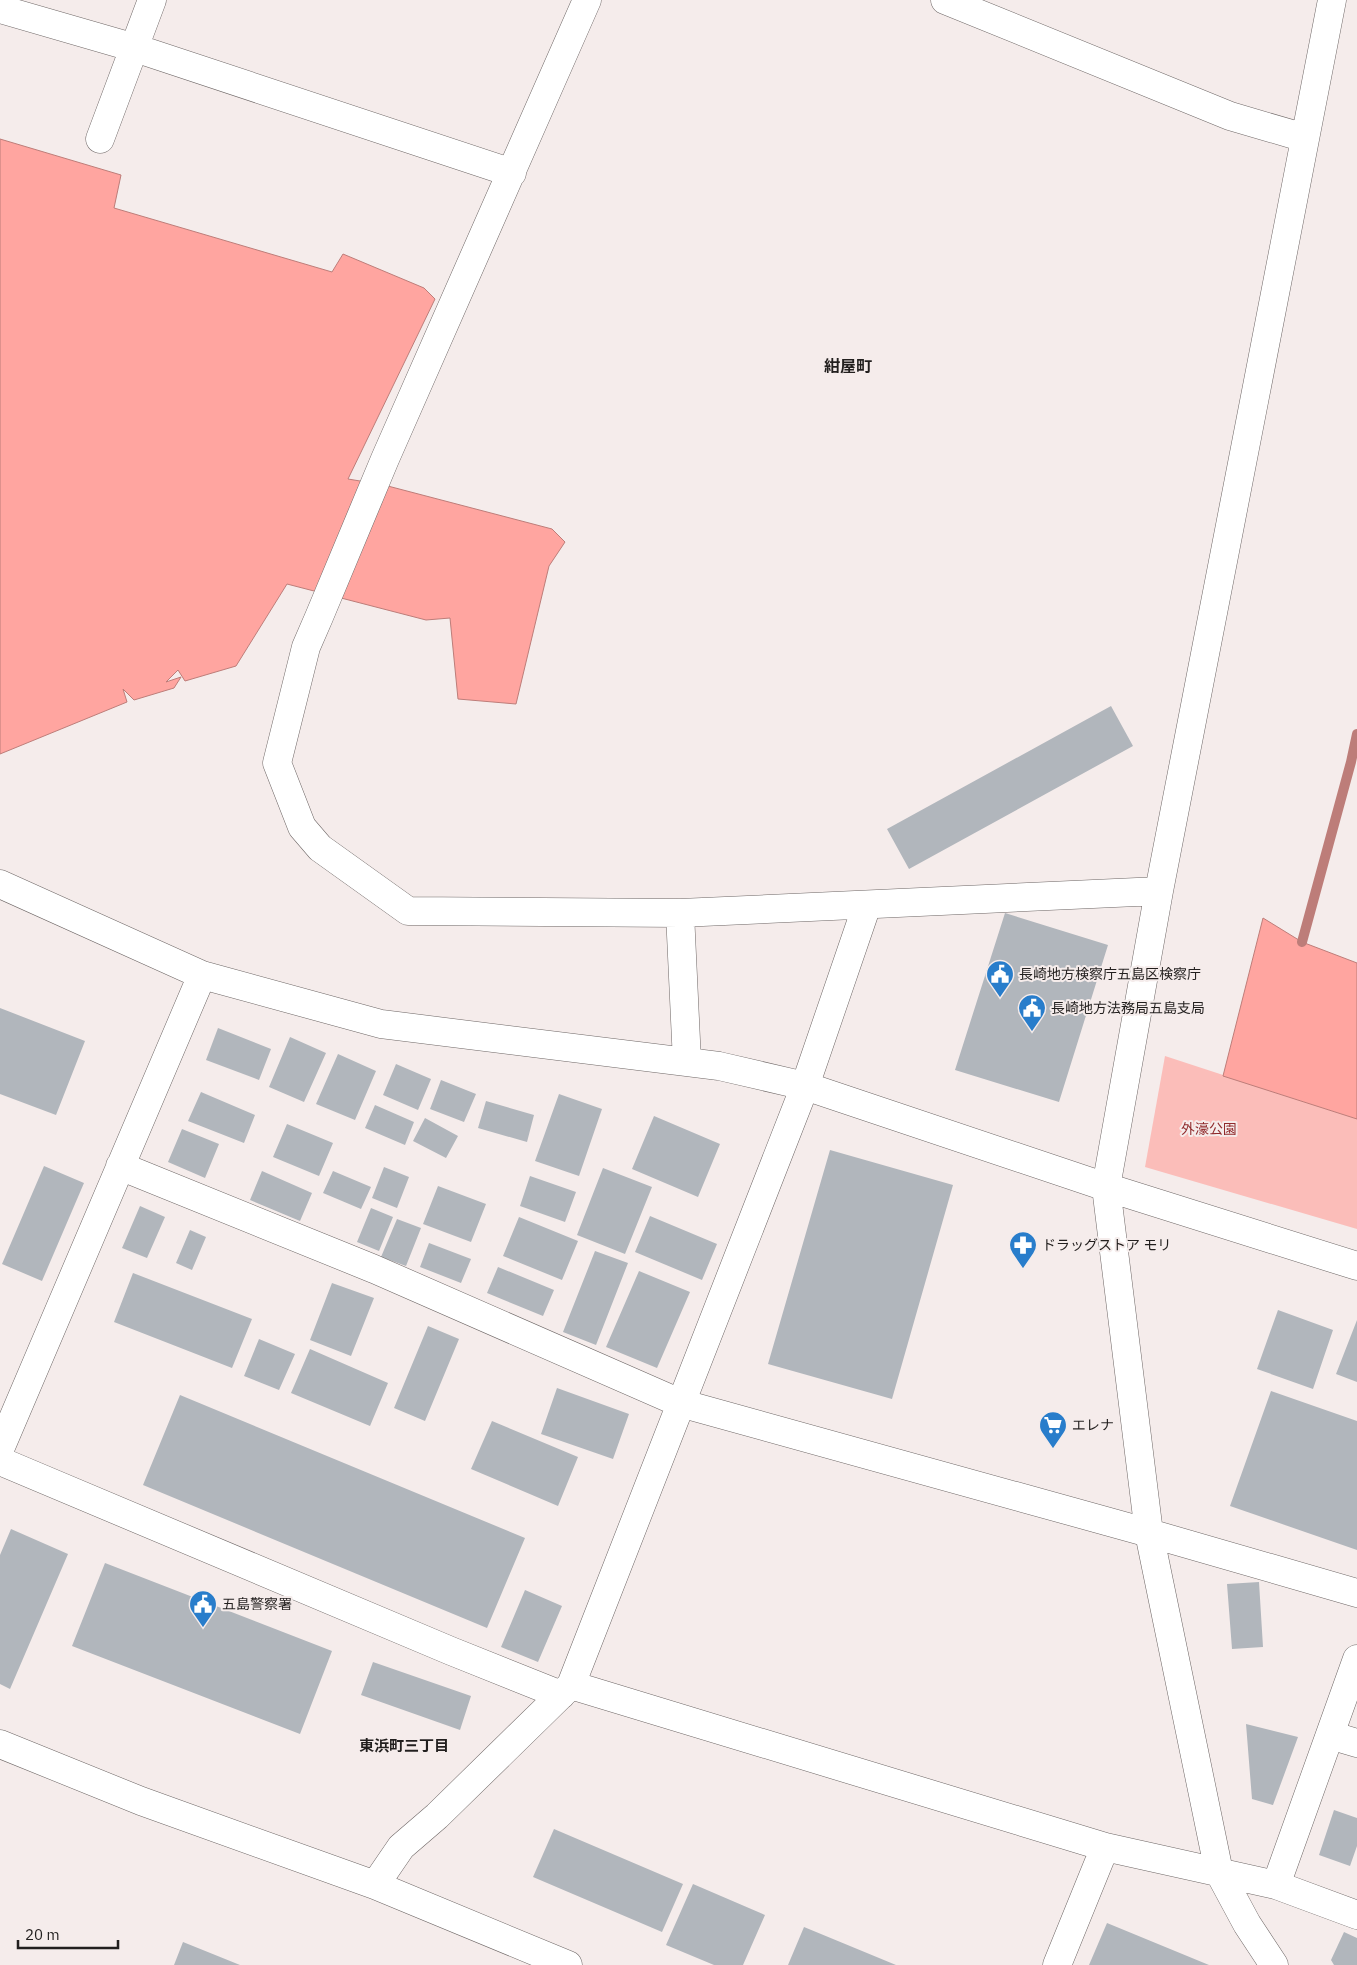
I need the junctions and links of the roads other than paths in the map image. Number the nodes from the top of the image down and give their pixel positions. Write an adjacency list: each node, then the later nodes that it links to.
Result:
1 (152, 0): 6 (street)
2 (587, 0): 9 (street)
3 (945, 0): 8 (street)
4 (1332, 0): 8 (street)
5 (0, 9): 6 (street)
6 (135, 48): 7 (street); 9 (street)
7 (100, 138)
8 (1305, 138): 11 (street)
9 (512, 173): 13 (street)
10 (0, 884): 14 (street)
11 (1159, 891): 12 (street); 18 (street)
12 (867, 905): 13 (street); 16 (street)
13 (680, 913): 15 (street)
14 (202, 975): 15 (street); 17 (street)
15 (687, 1062): 16 (street)
16 (805, 1086): 18 (street); 20 (street)
17 (120, 1166): 20 (street); 21 (street)
18 (1106, 1187): 19 (street); 23 (street)
19 (1357, 1266)
20 (680, 1403): 23 (street); 26 (street)
21 (0, 1449)
22 (0, 1460): 26 (street)
23 (1149, 1533): 24 (street); 31 (street)
24 (1357, 1593)
25 (1357, 1659): 27 (street)
26 (566, 1690): 30 (street); 32 (street)
27 (1330, 1735): 28 (street); 33 (street)
28 (1357, 1743)
29 (0, 1744): 32 (street)
30 (1105, 1847): 31 (street); 36 (street)
31 (1220, 1872): 33 (street); 37 (street)
32 (375, 1884): 35 (street)
33 (1276, 1885): 34 (street)
34 (1357, 1914)
35 (568, 1965)
36 (1057, 1965)
37 (1274, 1965)

